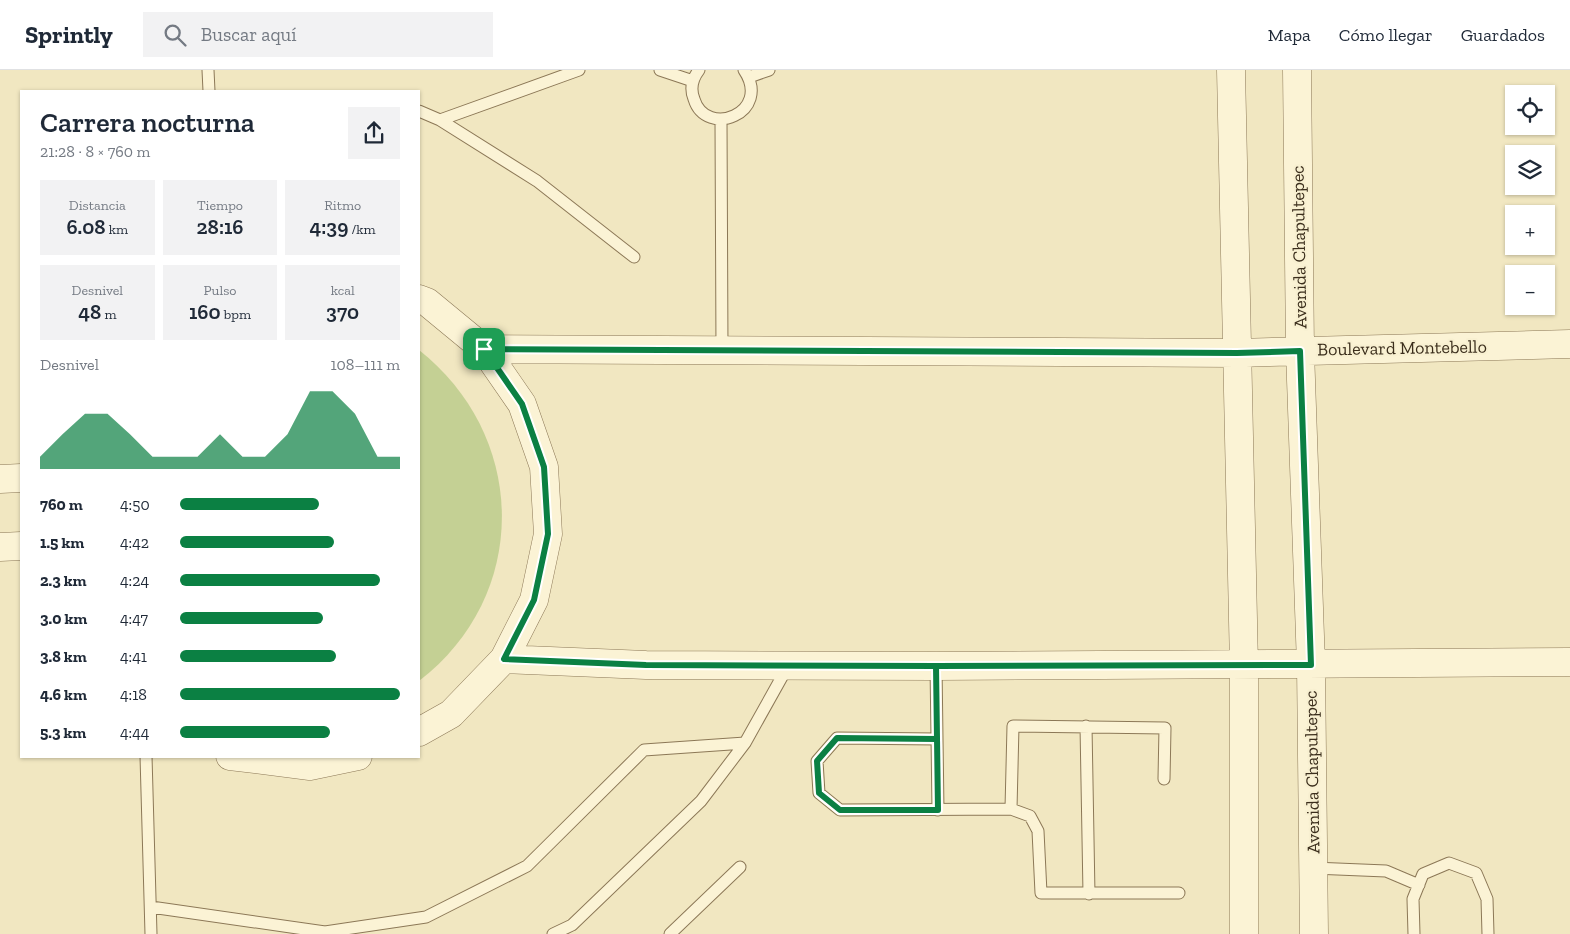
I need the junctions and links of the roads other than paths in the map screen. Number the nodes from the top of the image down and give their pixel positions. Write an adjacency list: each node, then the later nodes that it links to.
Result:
1 (208, 70): 10 (lane)
2 (579, 70): 12 (lane)
3 (660, 70): 9 (lane)
4 (699, 70): 9 (lane)
5 (769, 70): 8 (lane)
6 (1231, 70): 20 (street)
7 (1297, 70): 19 (street, Avenida Chapultepec)
8 (747, 74): 13 (lane)
9 (693, 81): 13 (lane)
10 (209, 90)
11 (420, 111): 12 (lane)
12 (440, 120): 14 (lane)
13 (721, 120): 18 (lane)
14 (634, 257)
15 (420, 298): 17 (street)
16 (1570, 344): 19 (street, Boulevard Montebello)
17 (484, 349): 18 (street, Boulevard Montebello); 25 (street)
18 (722, 350): 20 (street, Boulevard Montebello)
19 (1300, 351): 20 (street, Boulevard Montebello); 27 (street, Avenida Chapultepec)
20 (1237, 353): 30 (street)
21 (20, 478): 22 (street)
22 (0, 479)
23 (20, 546): 24 (street)
24 (0, 547)
25 (504, 659): 28 (street); 32 (street)
26 (1570, 662): 27 (street)
27 (1311, 665): 30 (street); 42 (street, Avenida Chapultepec)
28 (788, 666): 29 (street); 34 (lane)
29 (936, 666): 30 (street); 33 (lane)
30 (1244, 666): 50 (street)
31 (1086, 726): 38 (lane); 39 (lane); 45 (lane)
32 (420, 731)
33 (937, 739): 40 (lane); 40 (lane)
34 (745, 743): 46 (lane); 48 (lane)
35 (146, 758): 46 (lane)
36 (246, 758): 37 (street)
37 (348, 758)
38 (1164, 779)
39 (1011, 809): 40 (lane); 45 (lane)
40 (938, 810)
41 (740, 867): 49 (lane)
42 (1314, 868): 43 (lane); 51 (street, Avenida Chapultepec)
43 (1419, 885): 52 (lane); 53 (lane)
44 (1179, 893): 45 (lane)
45 (1089, 894)
46 (151, 907): 47 (lane)
47 (151, 934)
48 (553, 934)
49 (670, 934)
50 (1244, 934)
51 (1314, 934)
52 (1414, 934)
53 (1488, 934)

